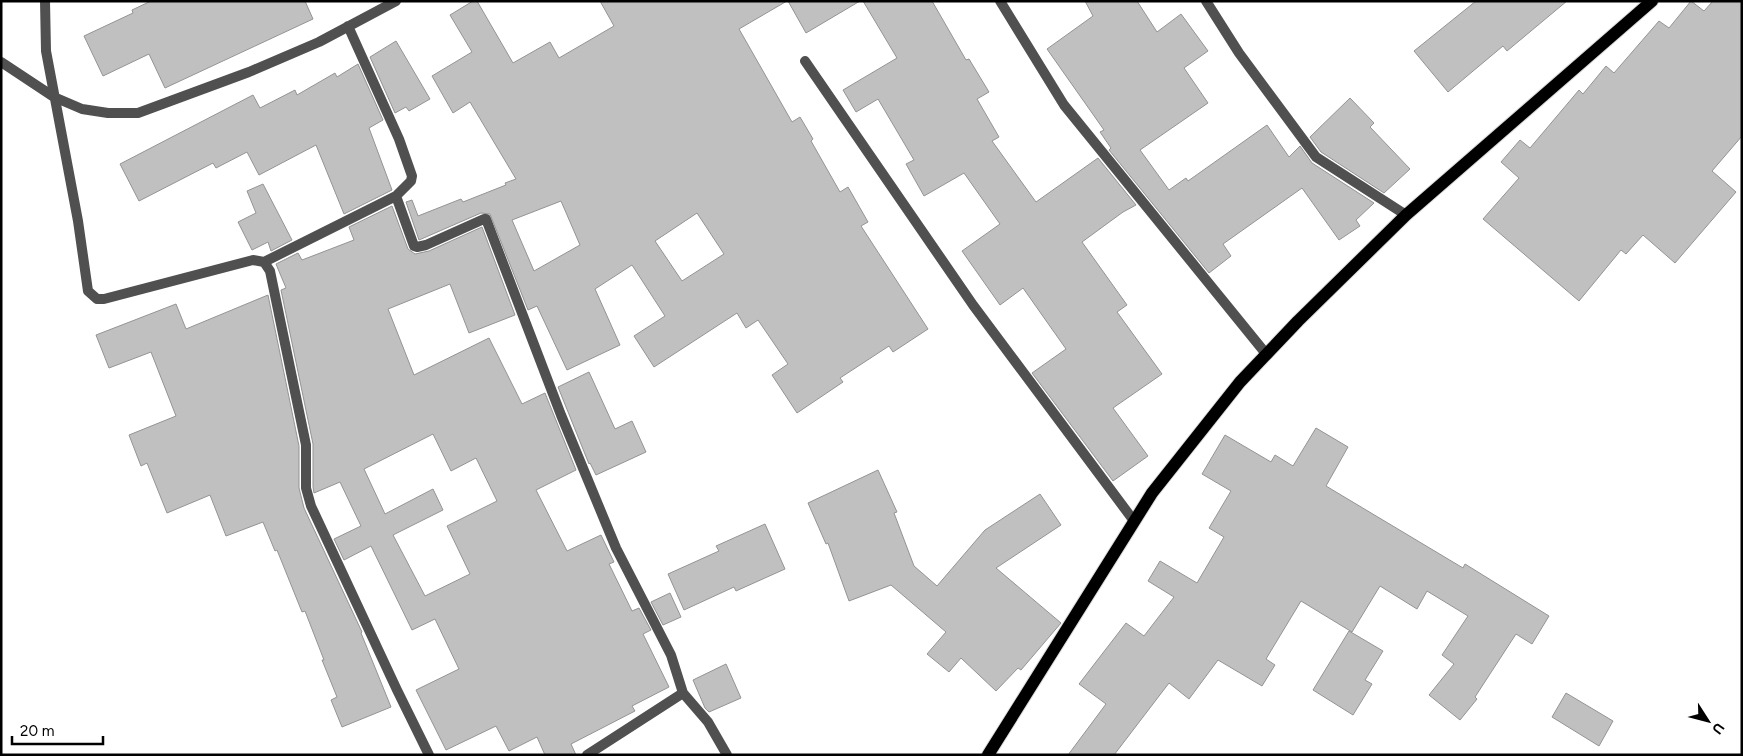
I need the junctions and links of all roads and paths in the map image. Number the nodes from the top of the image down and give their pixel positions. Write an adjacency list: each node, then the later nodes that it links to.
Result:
1 (45, 1): 9 (street)
2 (396, 1): 6 (street)
3 (1000, 1): 13 (street)
4 (1206, 1): 11 (street)
5 (1652, 1): 11 (main road)
6 (348, 26): 9 (street); 10 (street)
7 (806, 61): 14 (street)
8 (1, 62): 9 (street)
9 (54, 97): 12 (street)
10 (396, 196): 12 (street); 15 (street)
11 (1406, 215): 13 (main road)
12 (264, 262): 16 (street)
13 (1267, 355): 14 (main road)
14 (1134, 521): 19 (main road)
15 (683, 693): 17 (street); 18 (street)
16 (429, 755)
17 (587, 755)
18 (727, 755)
19 (988, 755)

